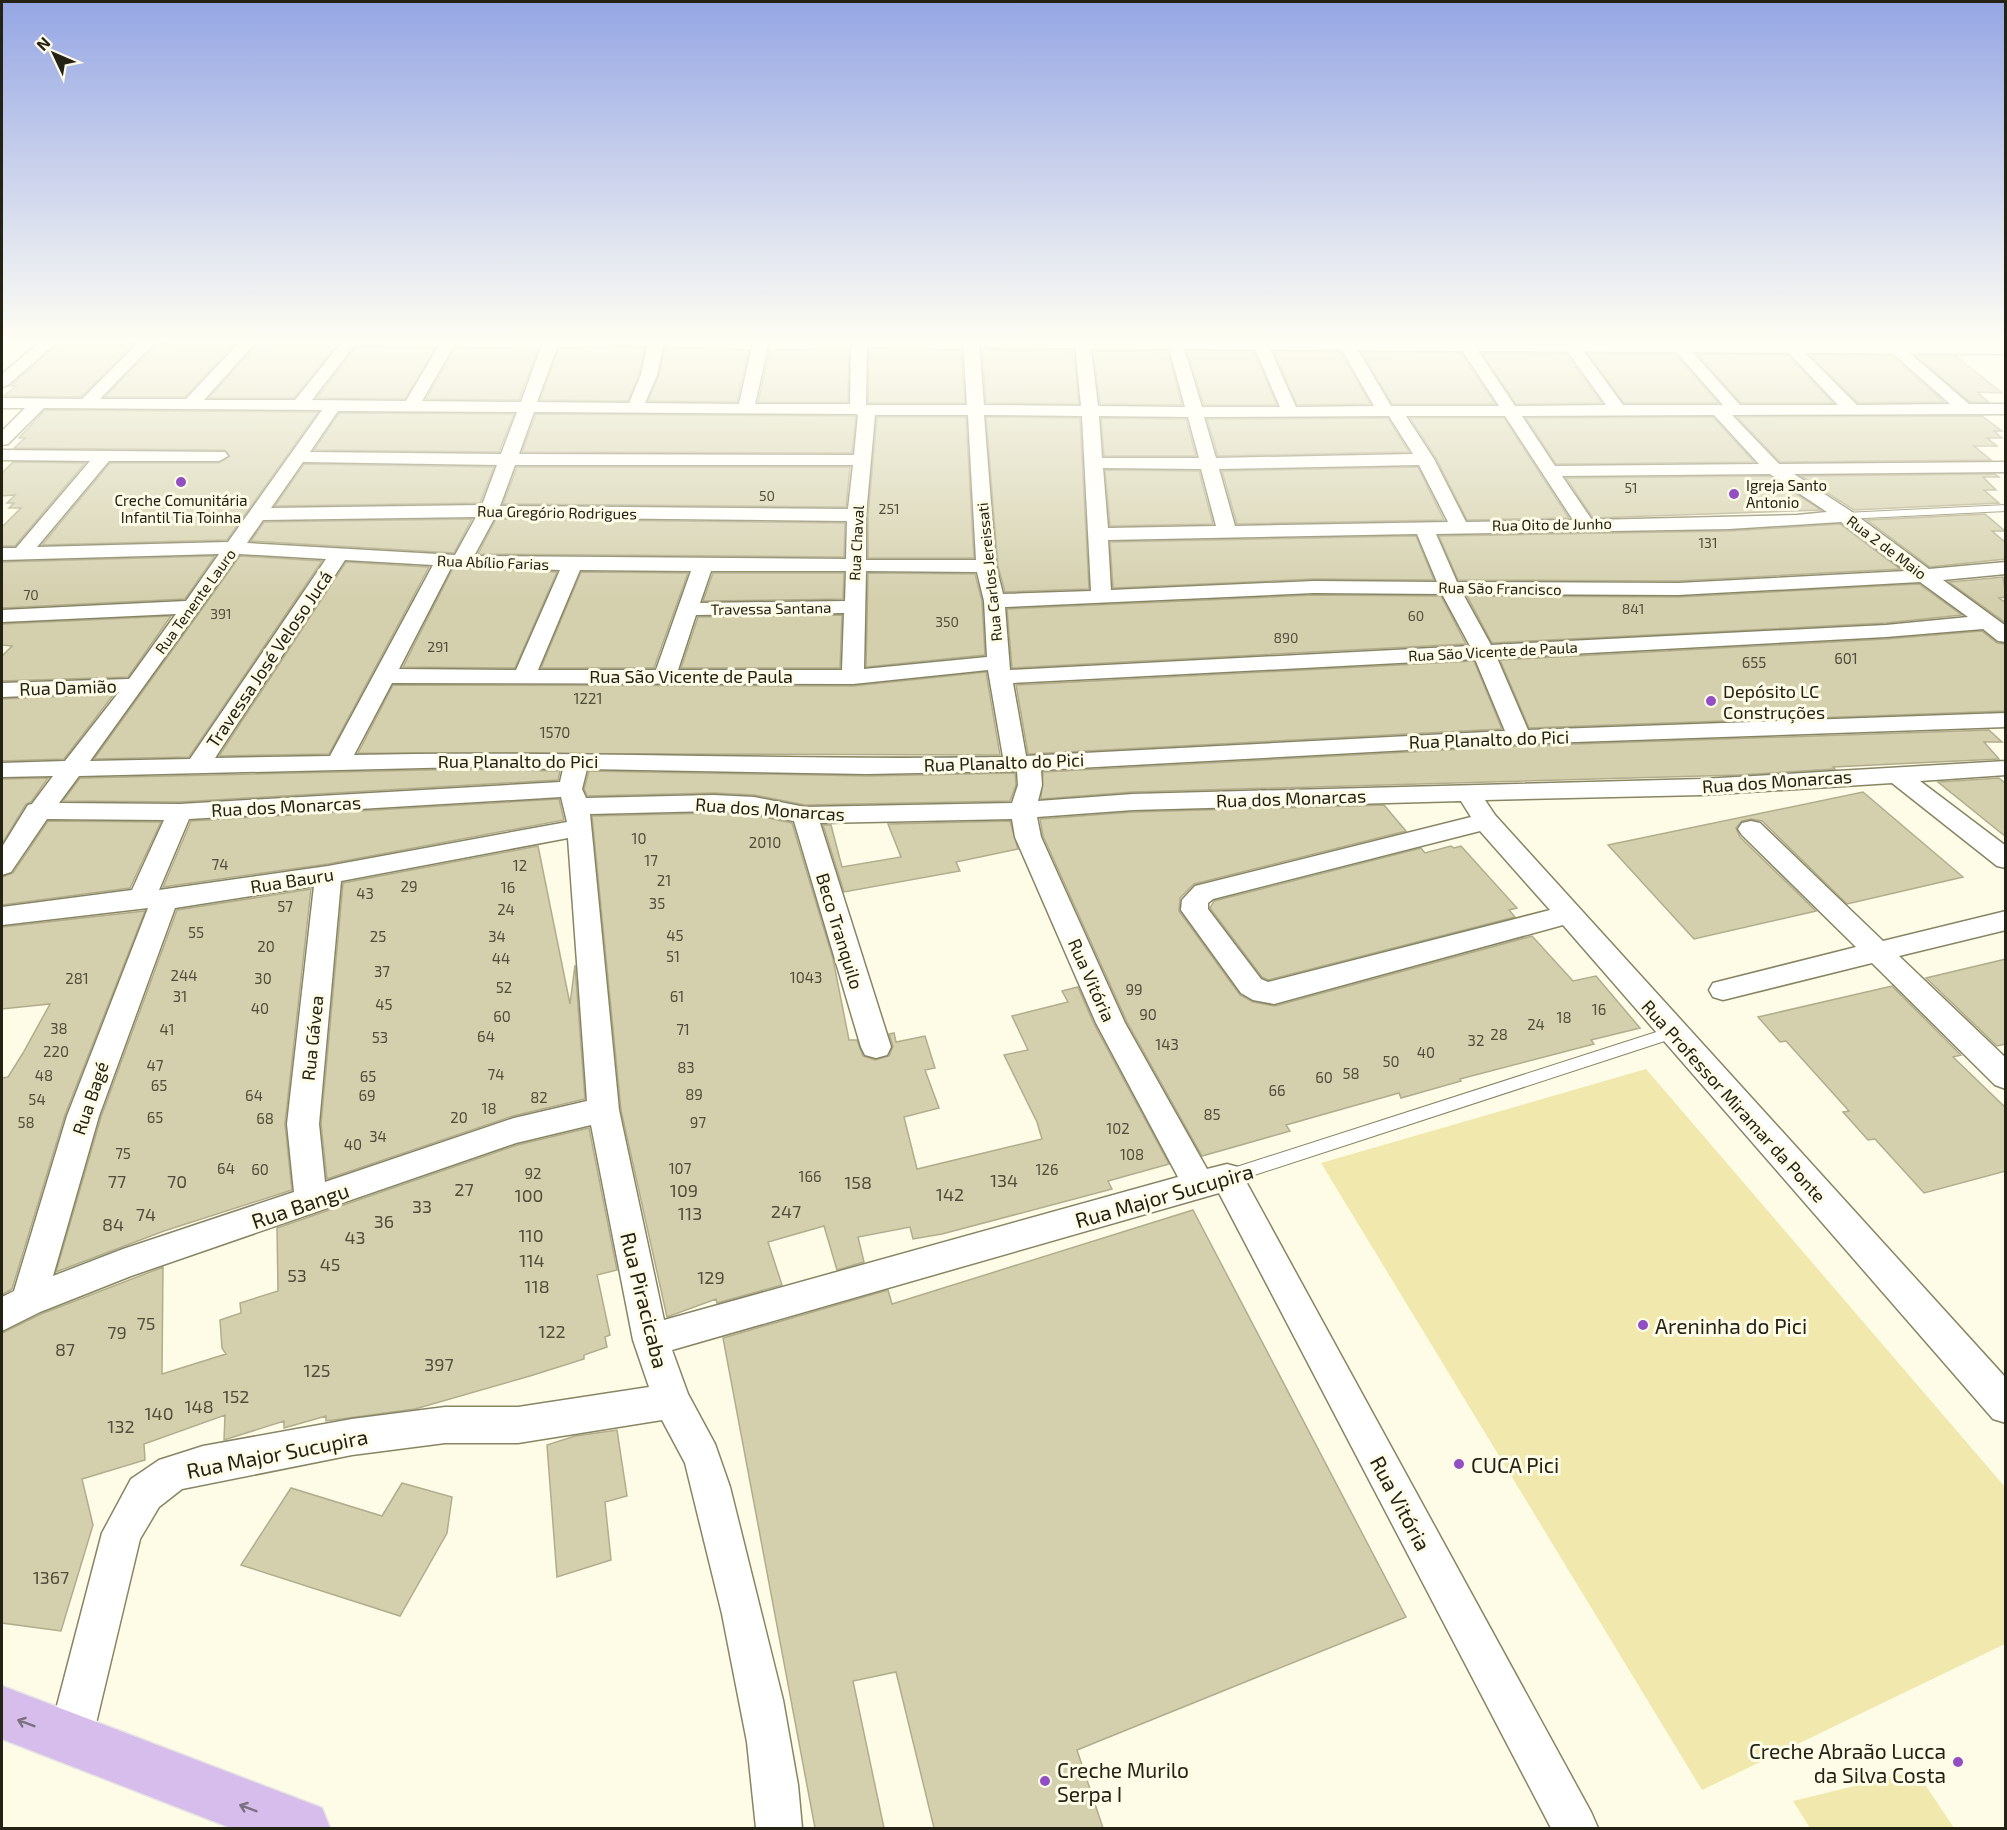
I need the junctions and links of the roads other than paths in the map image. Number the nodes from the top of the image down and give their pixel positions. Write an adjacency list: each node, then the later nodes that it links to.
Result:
1 (15, 427): 11 (street)
2 (318, 427): 15 (street, Rua Tenente Lauro)
3 (519, 427): 16 (street)
4 (863, 427): 18 (street, Rua Chaval)
5 (977, 427): 42 (street, Rua Carlos Jereissati)
6 (1092, 427): 20 (street)
7 (1198, 427): 19 (street)
8 (1401, 427): 17 (street)
9 (1521, 427): 23 (street)
10 (1741, 427): 22 (street, Rua 2 de Maio)
11 (2, 440)
12 (2, 455): 14 (street)
13 (219, 456): 14 (street)
14 (104, 457): 35 (street)
15 (298, 457): 16 (street); 26 (street, Rua Tenente Lauro)
16 (507, 458): 18 (street); 25 (street)
17 (1425, 459): 19 (street); 30 (street)
18 (863, 460): 27 (street, Rua Chaval)
19 (1209, 462): 20 (street); 32 (street)
20 (1094, 463): 33 (street)
21 (2006, 467): 22 (street)
22 (1775, 470): 23 (street); 28 (street, Rua 2 de Maio)
23 (1552, 471): 29 (street)
24 (2006, 508): 28 (lane, Rua Oito de Junho)
25 (489, 511): 26 (street, Rua Gregório Rodrigues); 27 (street, Rua Gregório Rodrigues); 38 (street)
26 (256, 514): 34 (street, Rua Tenente Lauro)
27 (857, 515): 41 (street, Rua Chaval)
28 (1845, 516): 29 (street, Rua Oito de Junho); 44 (street, Rua 2 de Maio)
29 (1585, 524): 30 (street, Rua Oito de Junho)
30 (1459, 526): 31 (street, Rua Oito de Junho)
31 (1424, 528): 32 (street, Rua Oito de Junho); 45 (street)
32 (1227, 530): 33 (street, Rua Oito de Junho)
33 (1099, 534): 46 (street)
34 (233, 548): 35 (street, Rua Abílio Farias); 36 (street, Rua Abílio Farias); 48 (street, Rua Tenente Lauro)
35 (22, 553): 37 (street, Rua Abílio Farias)
36 (340, 553): 38 (street, Rua Abílio Farias); 66 (street, Travessa José Veloso Jucá)
37 (2, 554)
38 (453, 562): 39 (street, Rua Abílio Farias); 57 (street)
39 (573, 564): 40 (street, Rua Abílio Farias); 56 (street)
40 (703, 565): 41 (street, Rua Abílio Farias); 50 (street)
41 (855, 566): 42 (street, Rua Abílio Farias); 49 (street, Rua Chaval)
42 (986, 566): 47 (street, Rua Carlos Jereissati)
43 (2006, 568): 44 (street, Rua São Francisco)
44 (1923, 573): 45 (street, Rua São Francisco); 52 (street, Rua 2 de Maio)
45 (1449, 586): 46 (street, Rua São Francisco); 54 (street)
46 (1102, 597): 47 (street, Rua São Francisco)
47 (994, 601): 55 (street, Rua Carlos Jereissati)
48 (190, 607): 51 (street); 60 (street, Rua Tenente Lauro)
49 (854, 607): 50 (street, Travessa Santana); 58 (street, Rua Chaval)
50 (689, 609): 59 (street)
51 (2, 616)
52 (1986, 622): 53 (street, Rua 2 de Maio); 54 (street, Rua São Vicente de Paula)
53 (2006, 636)
54 (1483, 651): 55 (street, Rua São Vicente de Paula); 63 (street)
55 (999, 670): 58 (street, Rua São Vicente de Paula); 65 (street, Rua Carlos Jereissati)
56 (525, 674): 57 (street, Rua São Vicente de Paula); 59 (street, Rua São Vicente de Paula)
57 (383, 676): 64 (street)
58 (853, 677): 59 (street, Rua São Vicente de Paula)
59 (664, 678)
60 (135, 685): 61 (street, Rua Damião); 67 (street, Rua Tenente Lauro)
61 (2, 690)
62 (2006, 720): 63 (street, Rua Planalto do Pici)
63 (1519, 737): 65 (street, Rua Planalto do Pici)
64 (338, 763): 66 (street, Rua Planalto do Pici); 72 (street, Rua Planalto do Pici)
65 (1022, 764): 72 (street, Rua Planalto do Pici); 73 (street, Rua Vitória)
66 (198, 765): 67 (street, Rua Planalto do Pici)
67 (74, 767): 69 (street, Rua Planalto do Pici); 74 (street, Rua Tenente Lauro)
68 (2006, 768): 70 (street, Rua dos Monarcas)
69 (2, 770)
70 (1895, 773): 71 (street, Rua dos Monarcas); 79 (street)
71 (1467, 792): 73 (street, Rua dos Monarcas); 77 (street, Rua Professor Miramar da Ponte)
72 (576, 796): 75 (street, Rua dos Monarcas); 76 (street, Rua dos Monarcas); 81 (street, Rua Bauru); 91 (street, Rua Piracicaba)
73 (1023, 810): 76 (street, Rua dos Monarcas); 92 (street, Rua Vitória)
74 (37, 811): 75 (street, Rua dos Monarcas); 80 (street, Rua Tenente Lauro)
75 (180, 812): 82 (street, Rua Bagé)
76 (805, 815): 89 (street, Beco Tranquilo)
77 (1486, 820): 83 (street, Rua Professor Miramar da Ponte); 83 (street)
78 (1751, 829): 86 (street)
79 (2006, 860)
80 (2, 866)
81 (328, 875): 82 (street, Rua Bauru); 93 (street, Rua Gávea)
82 (153, 899): 84 (street, Rua Bauru); 94 (street, Rua Bagé)
83 (1571, 914): 88 (street, Rua Professor Miramar da Ponte)
84 (2, 916)
85 (2006, 920): 86 (street)
86 (1876, 950): 87 (street); 90 (street)
87 (1723, 990)
88 (1672, 1033): 92 (lane, Rua Major Sucupira); 97 (street, Rua Professor Miramar da Ponte)
89 (876, 1047)
90 (2006, 1077)
91 (603, 1110): 93 (street, Rua Bangu); 95 (street, Rua Piracicaba)
92 (1213, 1181): 95 (street, Rua Major Sucupira); 102 (street, Rua Vitória)
93 (311, 1201): 94 (street, Rua Bangu)
94 (15, 1308)
95 (651, 1340): 96 (street, Rua Piracicaba)
96 (672, 1401): 99 (street, Rua Major Sucupira); 101 (street, Rua Piracicaba)
97 (2006, 1406)
98 (2, 1713): 99 (main road, one-way to 98)
99 (70, 1740): 100 (main road, one-way to 99)
100 (302, 1828)
101 (778, 1828)
102 (1575, 1828)

